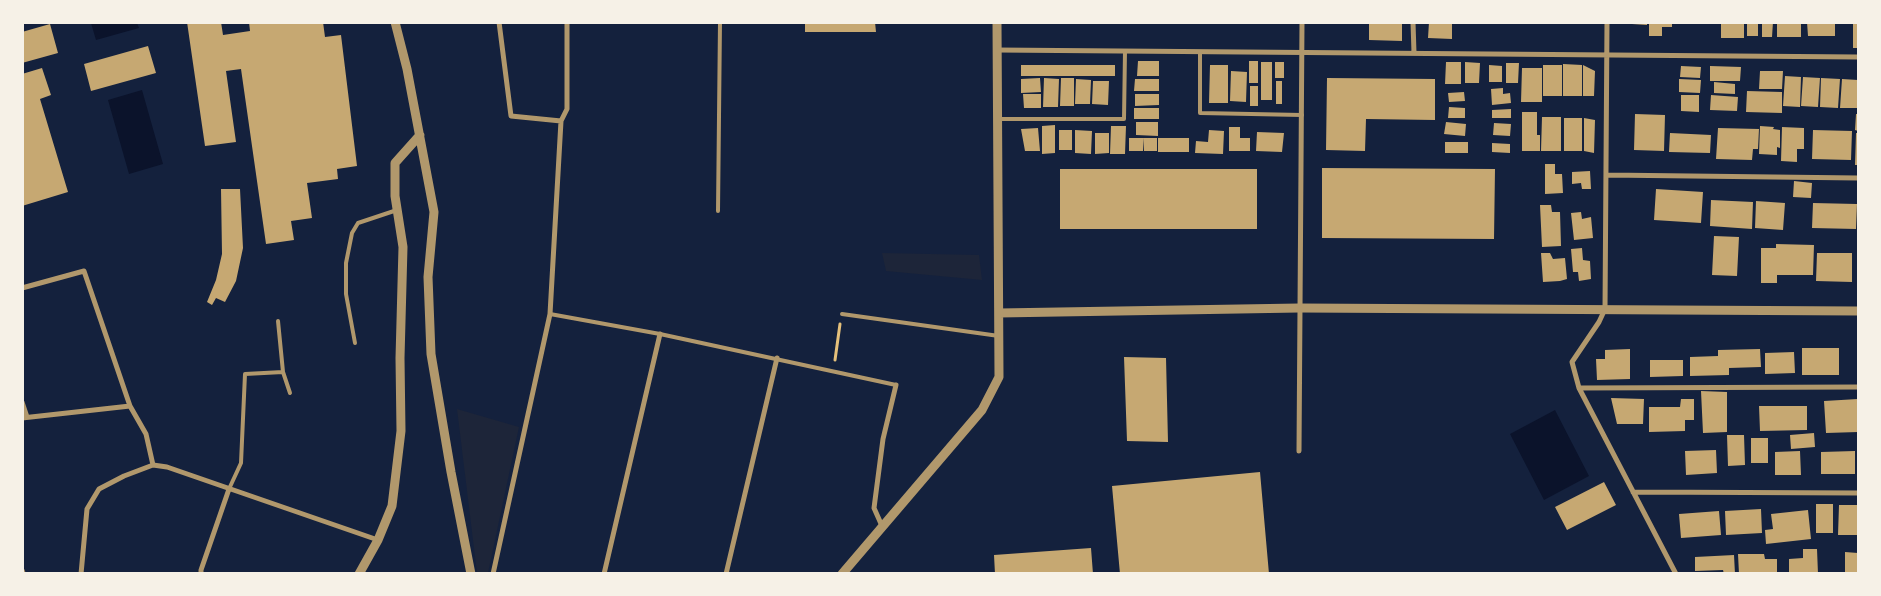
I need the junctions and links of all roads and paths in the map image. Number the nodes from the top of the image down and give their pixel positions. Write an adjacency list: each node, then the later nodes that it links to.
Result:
1 (395, 22): 19 (street)
2 (499, 22): 18 (street)
3 (567, 22): 18 (street)
4 (720, 22): 23 (lane)
5 (997, 22): 9 (street)
6 (1302, 22): 12 (street)
7 (1413, 22): 13 (street)
8 (1607, 22): 14 (street)
9 (997, 50): 10 (street); 17 (street)
10 (1125, 51): 11 (street); 17 (lane)
11 (1200, 52): 12 (street); 16 (lane)
12 (1302, 52): 13 (street); 16 (street)
13 (1414, 53): 14 (street)
14 (1607, 56): 15 (street); 20 (street)
15 (1858, 57)
16 (1302, 115): 25 (street)
17 (998, 119): 28 (street)
18 (561, 121): 29 (street)
19 (420, 135): 22 (street); 57 (street)
20 (1607, 175): 21 (street); 26 (street)
21 (1858, 178)
22 (397, 210): 34 (lane); 51 (street)
23 (718, 212)
24 (22, 288): 43 (street)
25 (1299, 308): 26 (street); 28 (street); 45 (street)
26 (1605, 309): 27 (street); 40 (street)
27 (1858, 311)
28 (998, 313): 33 (street)
29 (550, 314): 32 (lane); 58 (street)
30 (842, 314): 33 (lane); 36 (path)
31 (278, 321): 37 (lane)
32 (660, 334): 35 (lane); 59 (street)
33 (999, 336): 50 (street)
34 (355, 343)
35 (777, 358): 36 (lane); 60 (street)
36 (834, 371): 38 (lane)
37 (283, 372): 41 (lane); 47 (lane)
38 (896, 384): 50 (street)
39 (1858, 387): 40 (street)
40 (1580, 388): 48 (street)
41 (290, 393)
42 (22, 402): 44 (street)
43 (130, 406): 44 (street); 46 (street)
44 (25, 418)
45 (1299, 450)
46 (153, 465): 47 (street); 54 (street)
47 (229, 489): 51 (street); 55 (street)
48 (1633, 492): 49 (street); 62 (street)
49 (1858, 492)
50 (882, 526): 61 (street)
51 (378, 540): 56 (street)
52 (22, 569): 53 (lane)
53 (24, 574)
54 (81, 574)
55 (201, 574)
56 (359, 574)
57 (470, 574)
58 (493, 574)
59 (604, 574)
60 (726, 574)
61 (842, 574)
62 (1676, 574)

